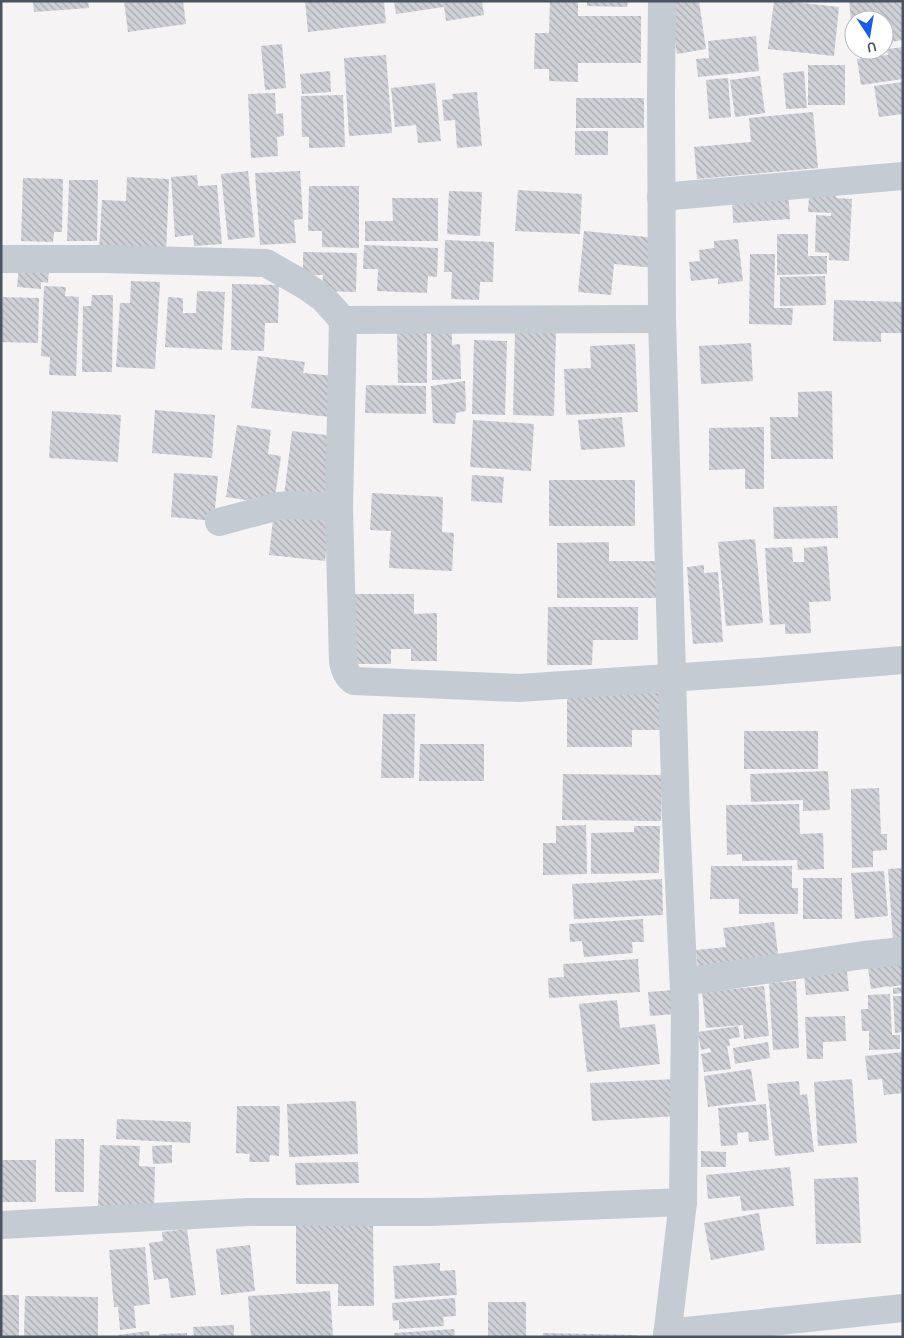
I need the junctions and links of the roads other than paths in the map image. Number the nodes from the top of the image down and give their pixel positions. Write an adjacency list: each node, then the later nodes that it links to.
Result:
1 (662, 1): 3 (street)
2 (903, 176): 3 (street)
3 (661, 197): 5 (street)
4 (1, 259): 6 (street)
5 (662, 319): 6 (street); 10 (street)
6 (343, 320): 7 (street)
7 (339, 507): 8 (street); 10 (street)
8 (219, 522)
9 (903, 660): 10 (street)
10 (672, 677): 12 (street)
11 (903, 951): 12 (street)
12 (684, 982): 13 (street)
13 (683, 1202): 14 (street); 16 (street)
14 (1, 1225)
15 (903, 1308): 16 (street)
16 (667, 1335)

